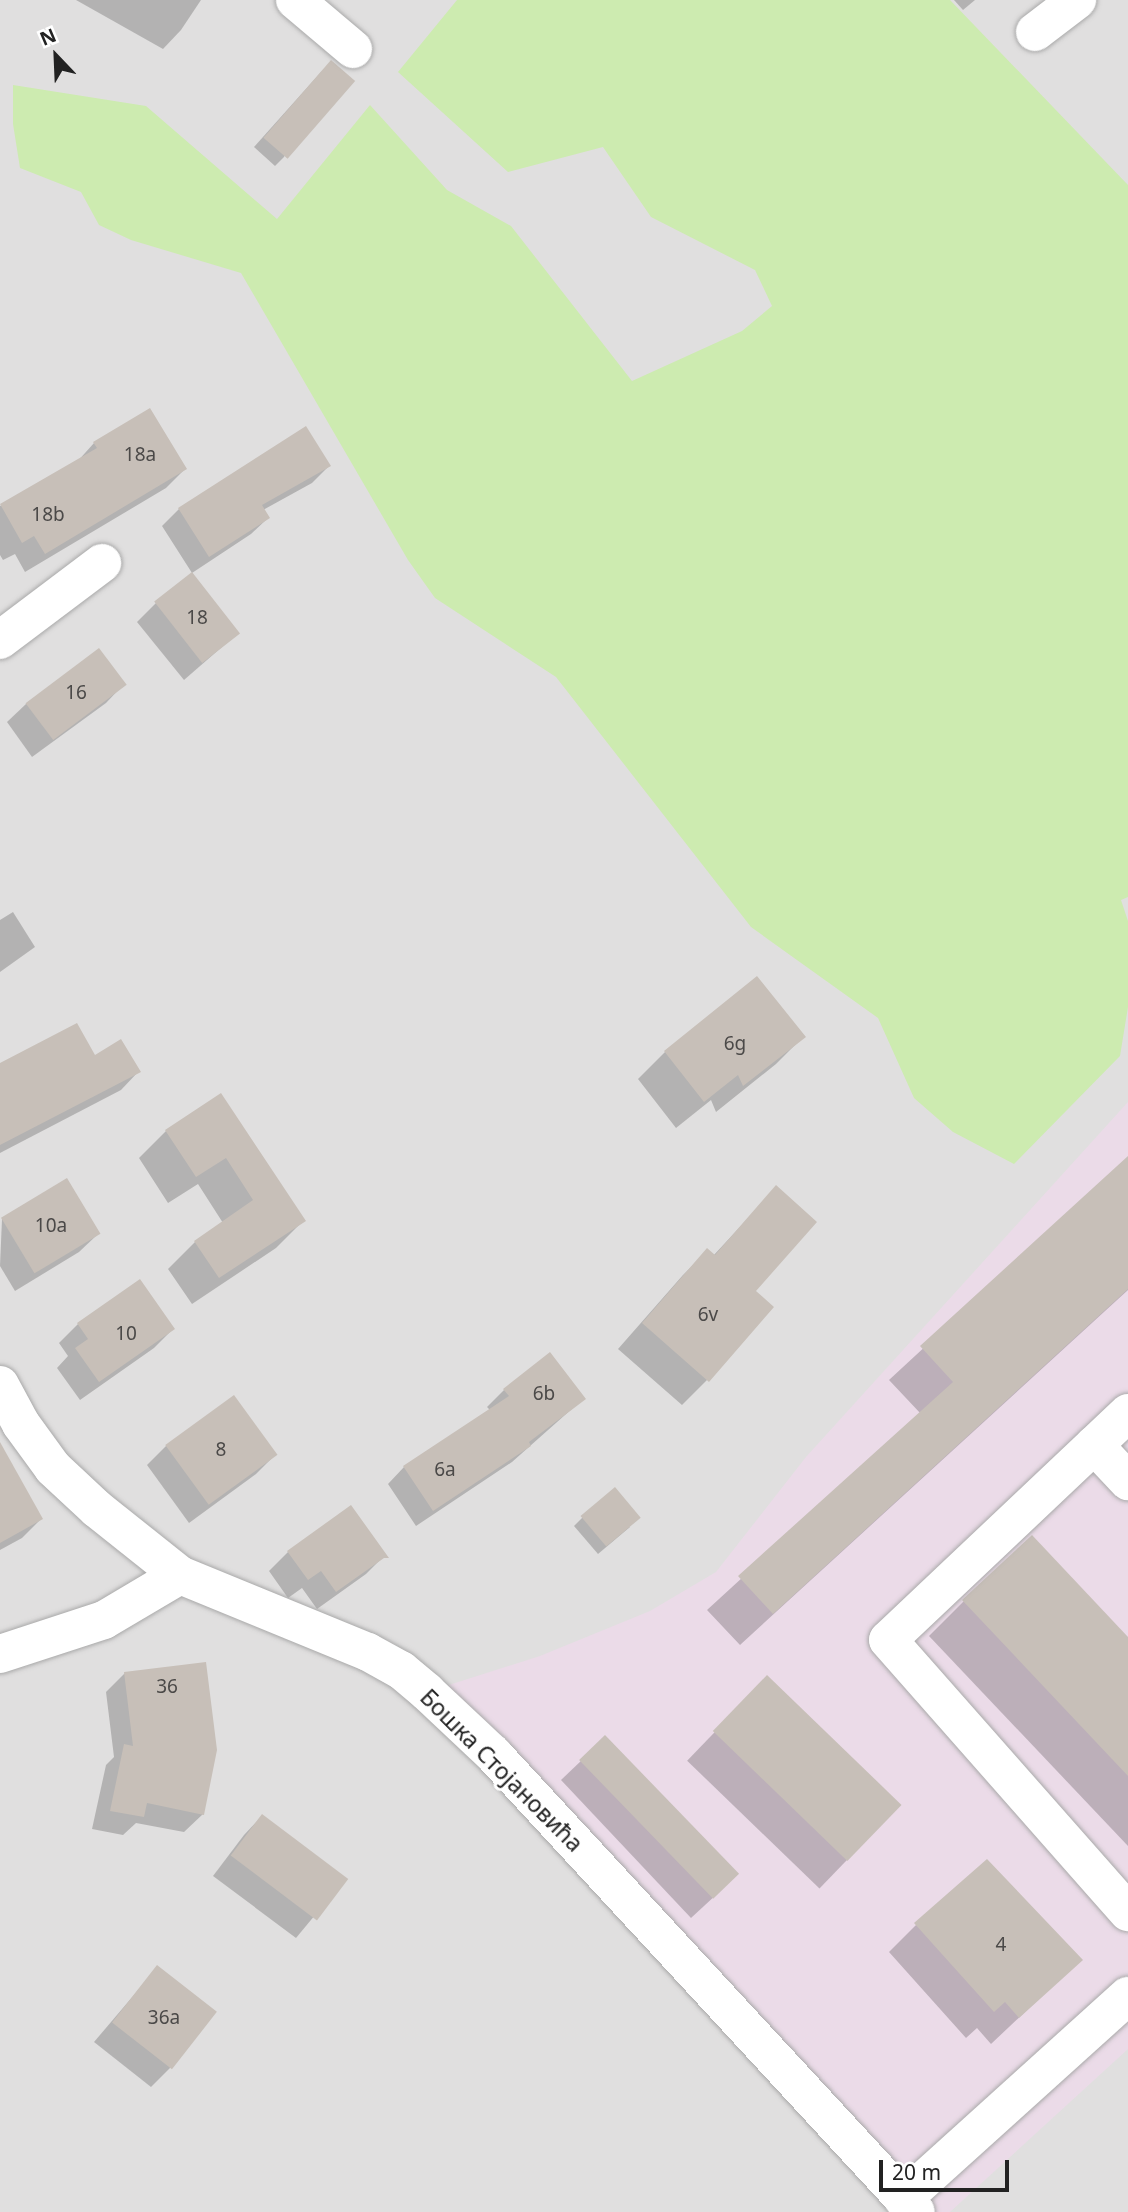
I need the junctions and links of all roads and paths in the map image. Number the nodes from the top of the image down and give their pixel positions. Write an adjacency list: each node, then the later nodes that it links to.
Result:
1 (295, 0): 4 (street)
2 (1077, 0): 3 (street)
3 (1035, 32)
4 (353, 49)
5 (102, 562): 6 (street)
6 (0, 640)
7 (0, 1385): 11 (street, Бошка Стојановића)
8 (1128, 1413): 9 (street)
9 (1094, 1445): 10 (street); 13 (street)
10 (1128, 1481)
11 (180, 1575): 12 (street); 15 (street, Бошка Стојановића)
12 (0, 1654)
13 (1128, 1912)
14 (1128, 1996): 15 (street)
15 (909, 2206)

